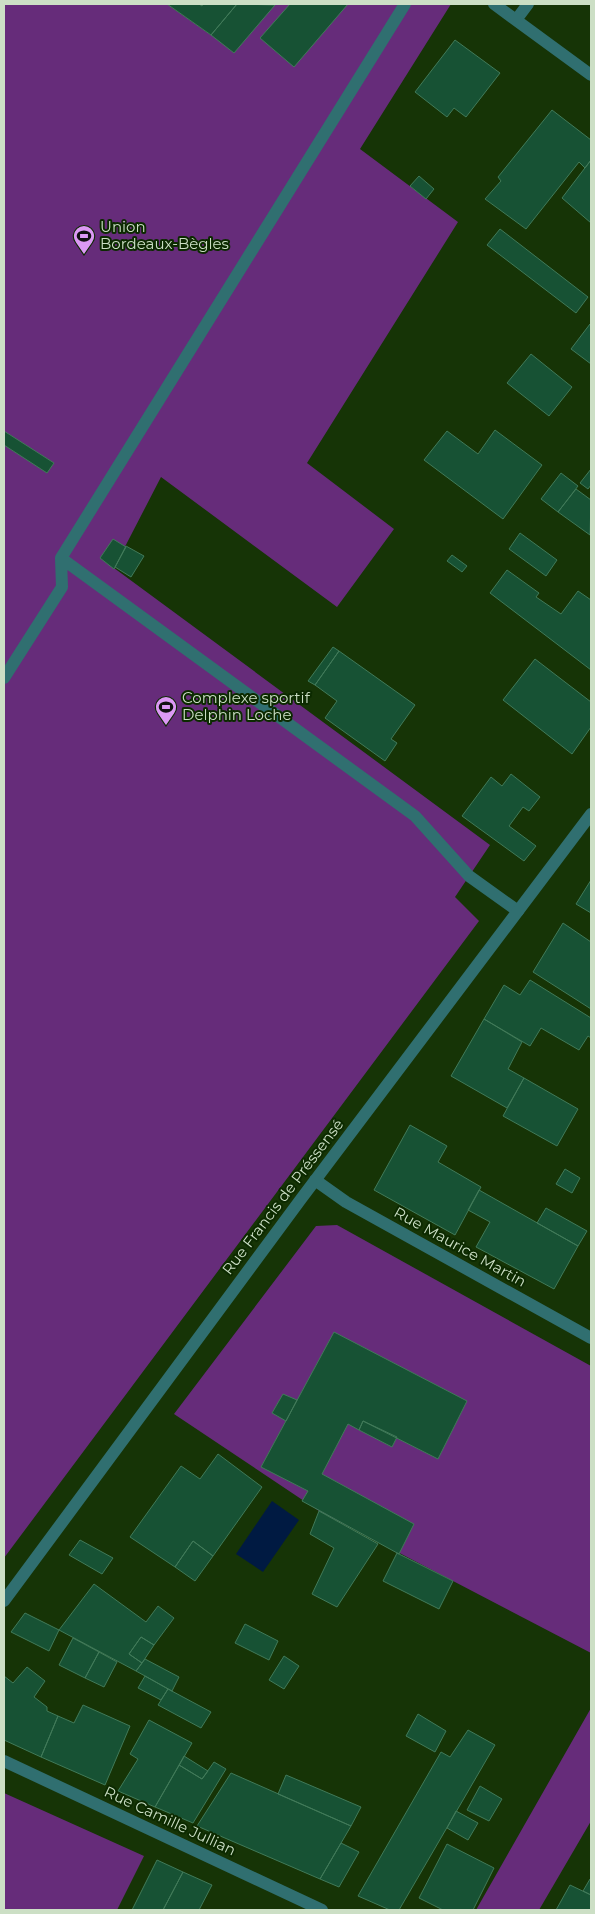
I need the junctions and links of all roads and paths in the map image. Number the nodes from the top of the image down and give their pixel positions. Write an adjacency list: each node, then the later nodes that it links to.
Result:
1 (405, 4): 6 (street)
2 (494, 4): 4 (street)
3 (528, 4): 4 (street)
4 (516, 20): 5 (street)
5 (591, 75)
6 (61, 558): 7 (street); 9 (street)
7 (4, 678)
8 (591, 814): 9 (street, Rue Francis de Préssensé)
9 (518, 911): 10 (street, Rue Francis de Préssensé)
10 (315, 1180): 11 (street, Rue Maurice Martin); 12 (street, Rue Francis de Préssensé)
11 (591, 1338)
12 (4, 1601)
13 (4, 1761): 14 (street, Rue Camille Jullian)
14 (322, 1910)

